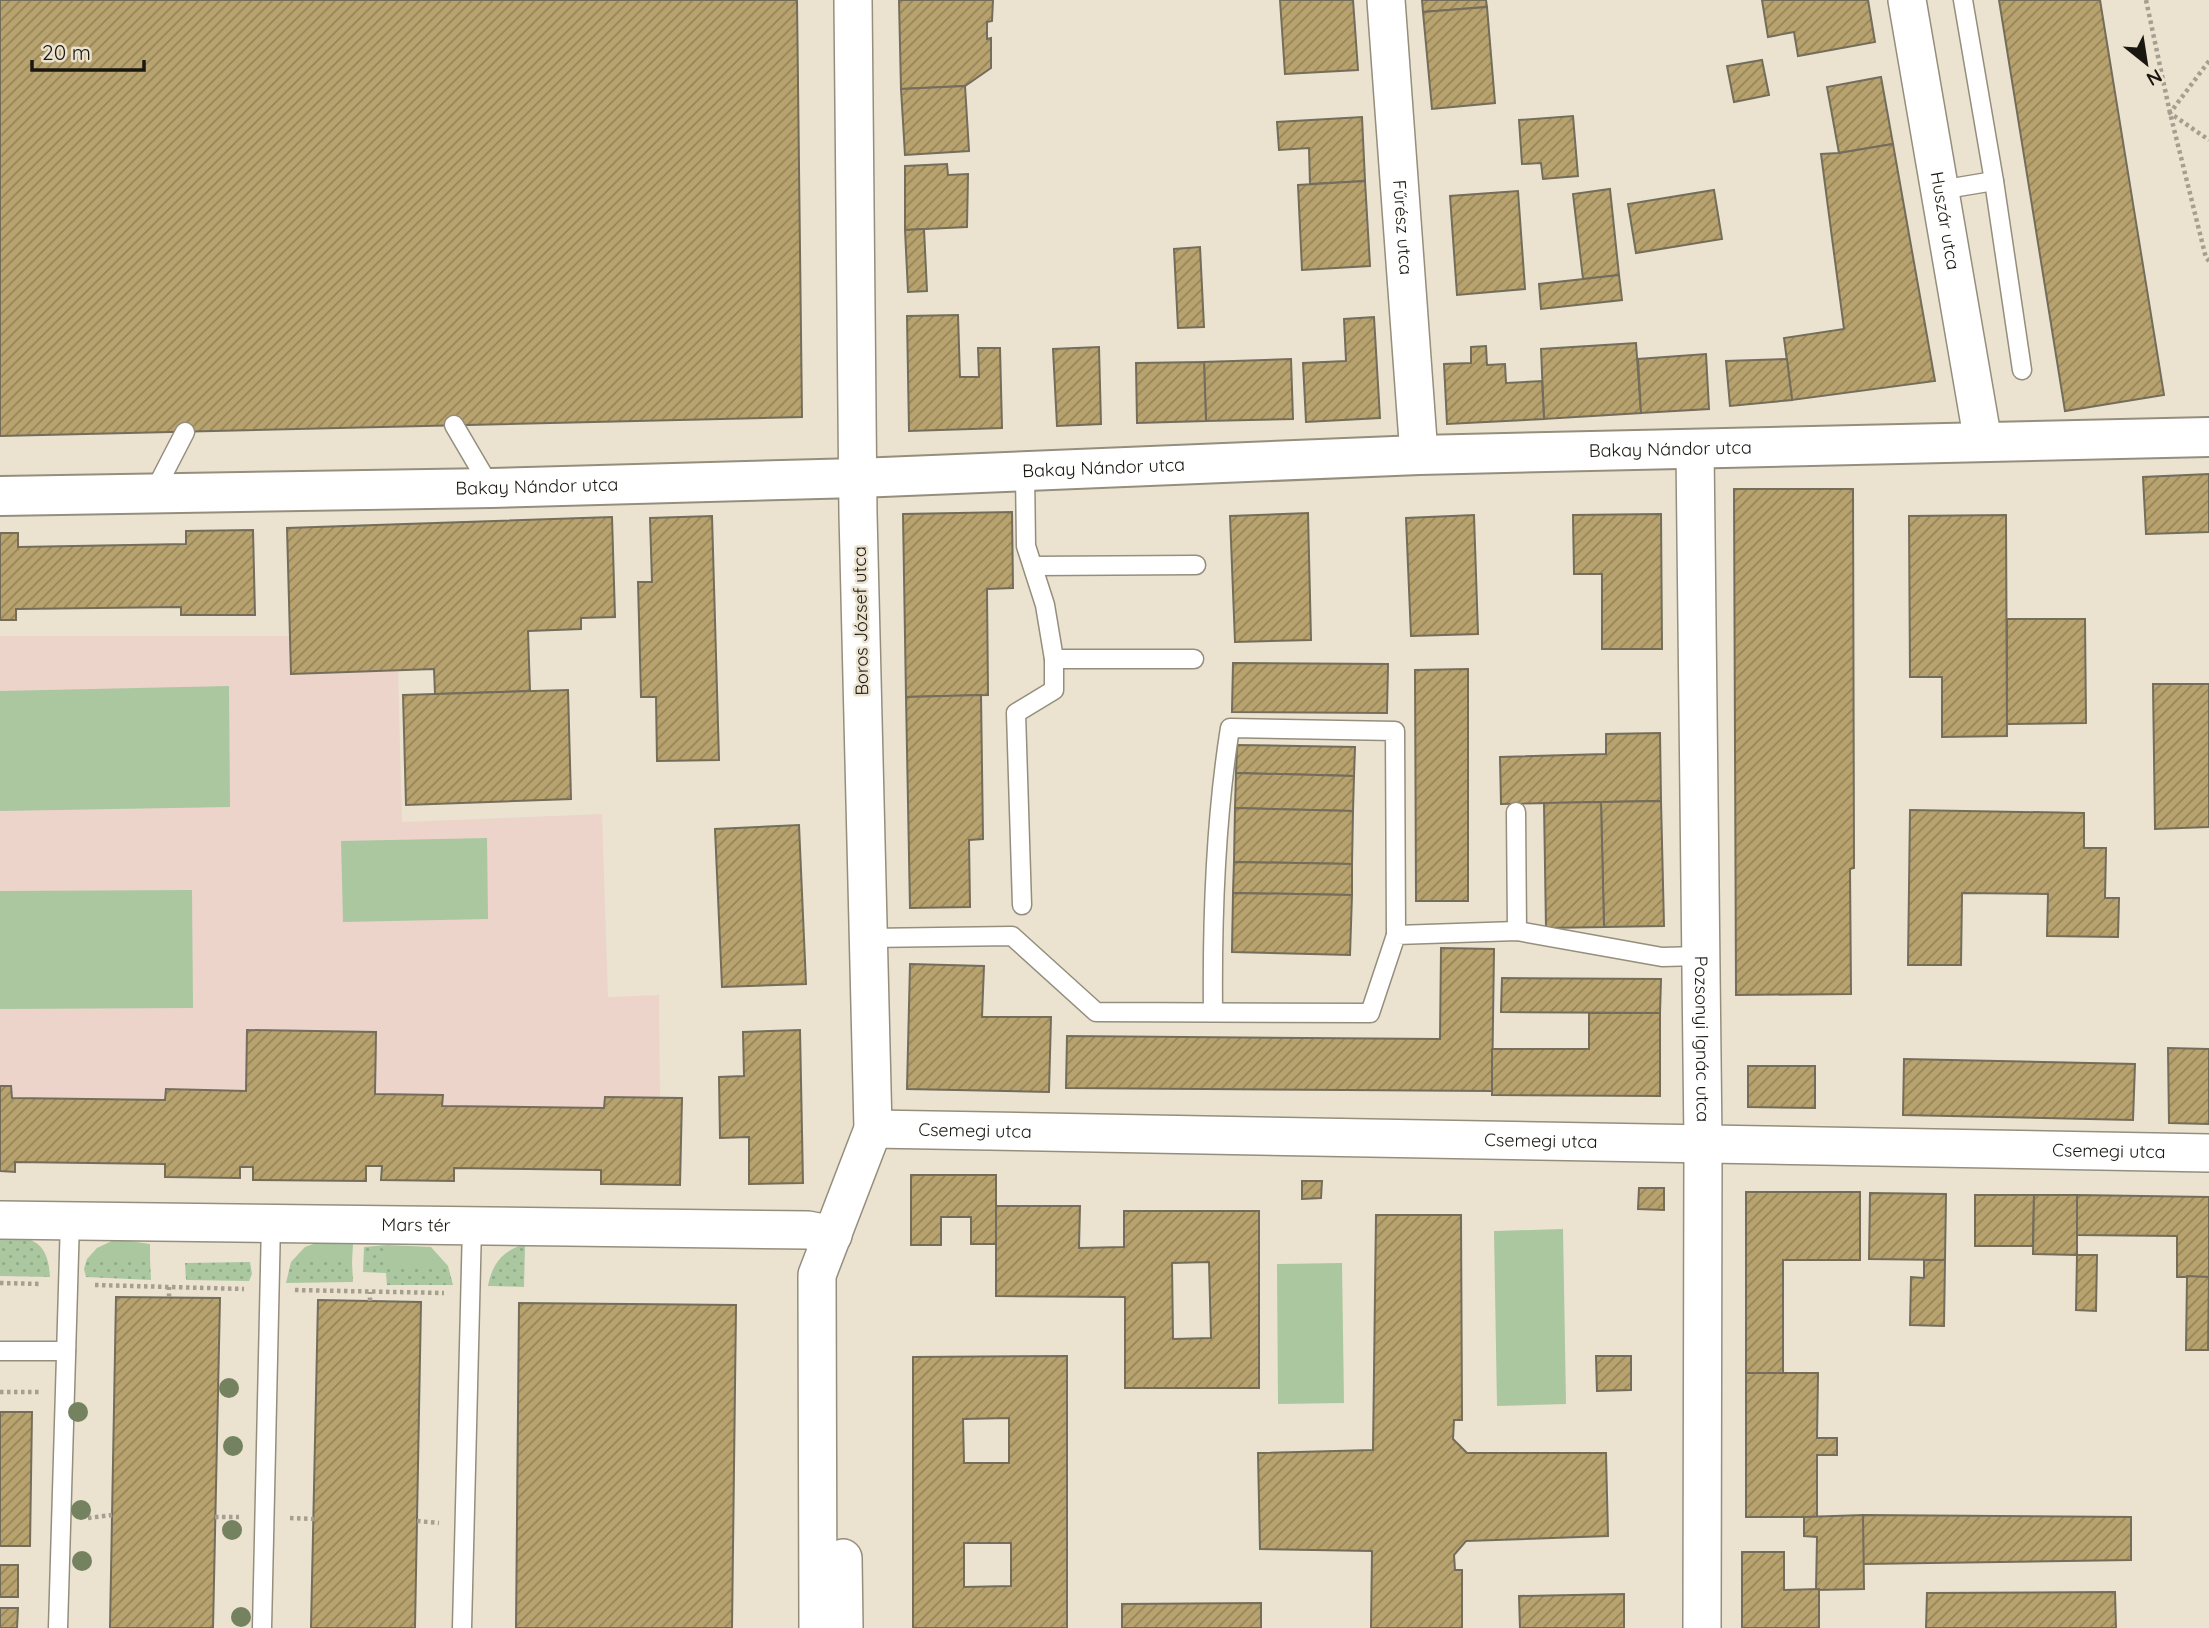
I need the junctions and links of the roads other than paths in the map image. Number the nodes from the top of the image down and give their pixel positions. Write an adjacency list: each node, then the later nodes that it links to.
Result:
1 (853, 0): 15 (street, Boros József utca)
2 (1385, 0): 13 (street, Fűrész utca)
3 (1907, 0): 6 (street, Huszár utca)
4 (1963, 0): 5 (lane)
5 (1994, 181): 6 (lane); 7 (lane)
6 (1940, 190): 11 (street, Huszár utca)
7 (2022, 370)
8 (454, 425): 16 (lane)
9 (185, 432): 17 (lane)
10 (2209, 437): 11 (street, Bakay Nándor utca)
11 (1983, 442): 12 (street, Bakay Nándor utca)
12 (1695, 449): 13 (street, Bakay Nándor utca); 28 (street, Pozsonyi Ignác utca)
13 (1419, 455): 14 (street, Bakay Nándor utca)
14 (1025, 472): 15 (street, Bakay Nándor utca); 20 (lane)
15 (858, 478): 16 (street, Bakay Nándor utca); 27 (street, Boros József utca)
16 (491, 488): 17 (street, Bakay Nándor utca)
17 (153, 494): 18 (street, Bakay Nándor utca)
18 (0, 496)
19 (1196, 565): 20 (lane)
20 (1032, 566): 21 (lane)
21 (1054, 659): 22 (lane); 24 (lane)
22 (1194, 659)
23 (1516, 812): 25 (lane)
24 (1022, 905)
25 (1517, 932): 26 (lane); 28 (lane)
26 (1396, 935): 29 (lane); 29 (lane)
27 (869, 938): 29 (lane); 30 (street, Boros József utca)
28 (1700, 956): 31 (street, Pozsonyi Ignác utca)
29 (1213, 1012)
30 (873, 1129): 31 (street, Csemegi utca); 37 (street, Boros József utca)
31 (1703, 1144): 32 (street, Csemegi utca); 45 (street, Pozsonyi Ignác utca)
32 (2209, 1153)
33 (0, 1220): 34 (street, Mars tér)
34 (70, 1220): 35 (street, Mars tér); 39 (lane)
35 (271, 1223): 36 (street, Mars tér); 41 (lane)
36 (471, 1226): 37 (street, Mars tér); 42 (lane)
37 (833, 1235): 43 (street); 44 (street)
38 (0, 1351): 39 (lane)
39 (66, 1351): 40 (lane)
40 (58, 1628)
41 (262, 1628)
42 (462, 1628)
43 (818, 1628)
44 (844, 1628)
45 (1702, 1628)

